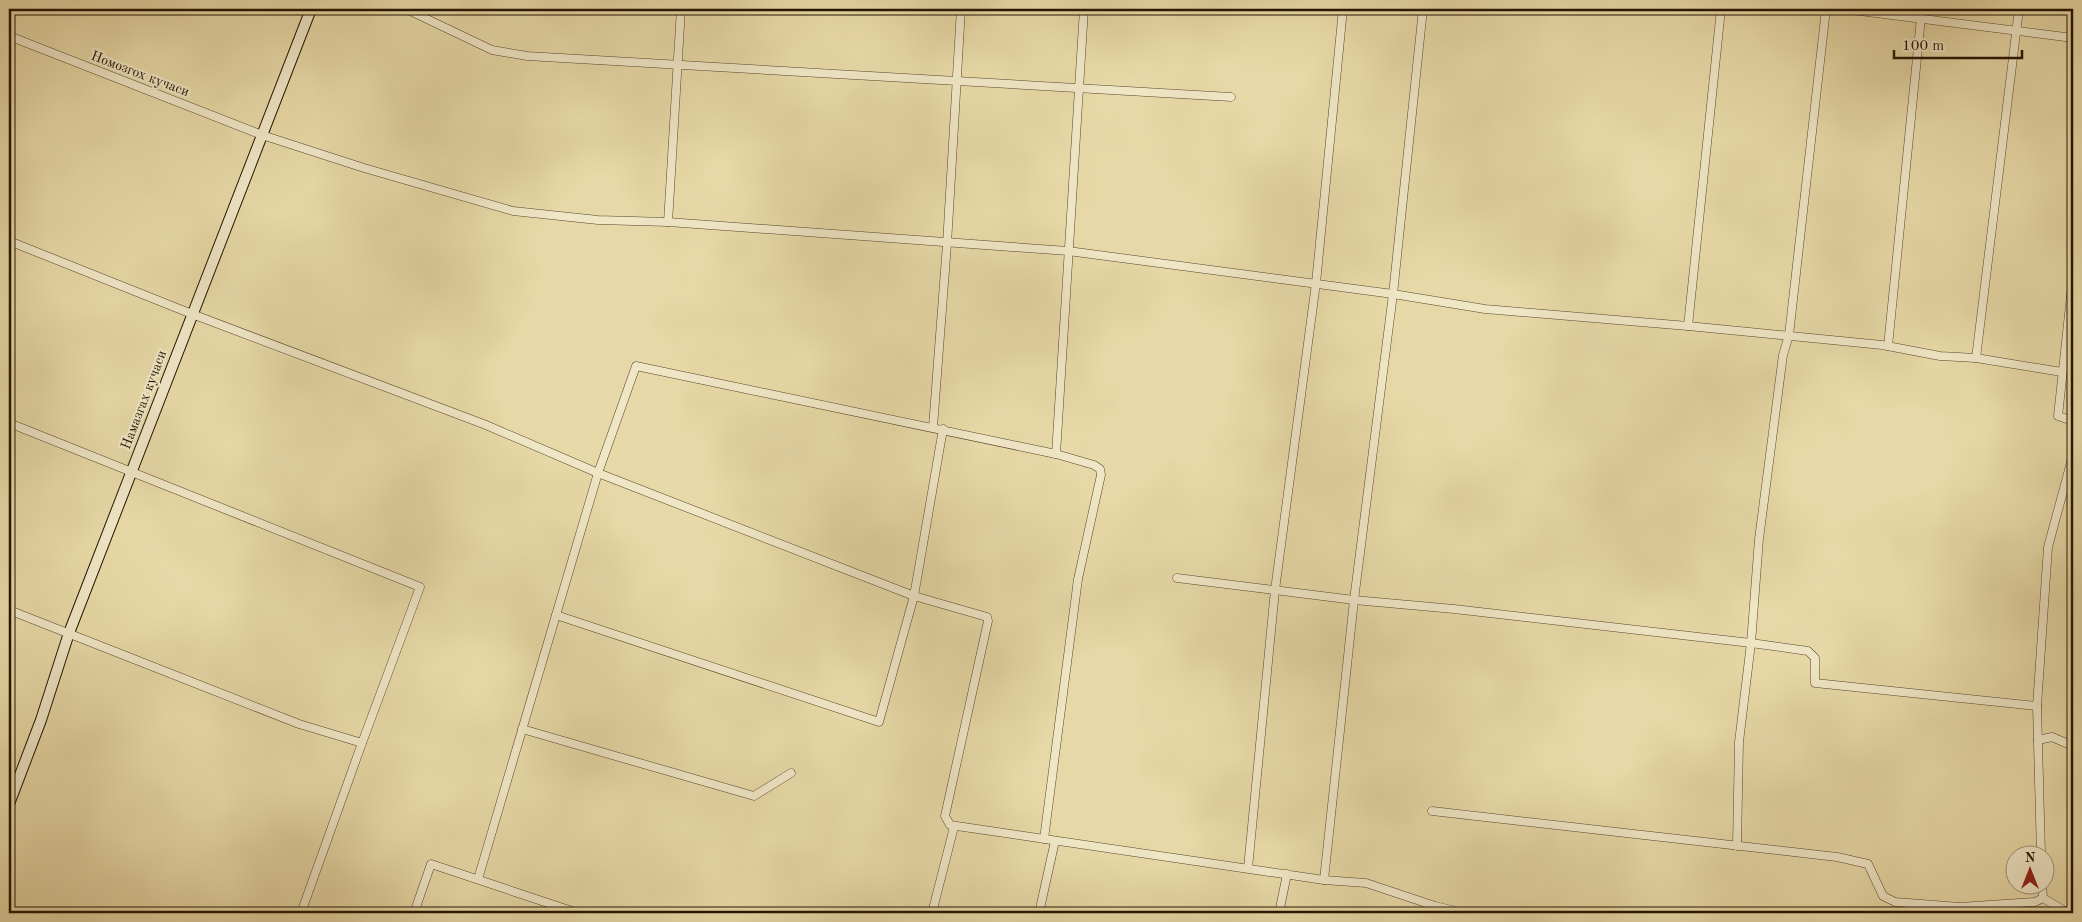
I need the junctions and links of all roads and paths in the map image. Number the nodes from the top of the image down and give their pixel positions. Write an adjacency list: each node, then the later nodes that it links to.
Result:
1 (311, 9): 20 (street, Намазгах кучаси)
2 (406, 9): 16 (street)
3 (681, 9): 16 (street)
4 (961, 9): 17 (street)
5 (1084, 9): 18 (street)
6 (1343, 9): 26 (street)
7 (1423, 9): 27 (street)
8 (1721, 9): 29 (street)
9 (1826, 9): 30 (street)
10 (1844, 9): 12 (street)
11 (2019, 9): 13 (street)
12 (1921, 18): 13 (street); 31 (street)
13 (2017, 30): 15 (street); 32 (street)
14 (9, 36): 20 (street, Номозгох кучаси)
15 (2073, 38)
16 (677, 65): 17 (street); 21 (street)
17 (956, 82): 18 (street); 23 (street)
18 (1080, 88): 19 (street); 24 (street)
19 (1231, 97)
20 (262, 135): 21 (street, Номозгох кучаси); 28 (street, Намазгах кучаси)
21 (668, 222): 23 (street, Номозгох кучаси)
22 (9, 241): 28 (street)
23 (947, 244): 24 (street, Номозгох кучаси); 36 (street)
24 (1068, 251): 26 (street, Номозгох кучаси); 38 (street)
25 (2073, 277): 33 (street)
26 (1316, 283): 27 (street, Номозгох кучаси); 43 (street)
27 (1393, 294): 29 (street, Номозгох кучаси); 45 (street)
28 (192, 314): 40 (street, Намазгах кучаси); 41 (street)
29 (1688, 326): 30 (street, Номозгох кучаси)
30 (1789, 335): 31 (street, Номозгох кучаси); 49 (street)
31 (1888, 346): 32 (street, Номозгох кучаси)
32 (1976, 358): 33 (street, Номозгох кучаси)
33 (2062, 372): 34 (street)
34 (2073, 421)
35 (9, 423): 40 (street)
36 (933, 427): 37 (street); 41 (street)
37 (943, 429): 38 (street); 44 (street)
38 (1056, 454): 59 (street)
39 (2073, 454): 50 (street)
40 (132, 472): 48 (street, Намазгах кучаси); 53 (street)
41 (598, 473): 44 (street); 47 (street)
42 (1177, 578): 43 (street)
43 (1275, 590): 45 (street); 63 (street)
44 (914, 596): 47 (street); 58 (street)
45 (1354, 600): 49 (street); 66 (street)
46 (9, 610): 48 (street)
47 (556, 614): 51 (street)
48 (69, 633): 53 (street); 56 (street, Намазгах кучаси)
49 (1751, 643): 50 (street); 62 (street)
50 (2037, 706): 52 (street)
51 (522, 729): 55 (street); 65 (street)
52 (2038, 740): 54 (street); 61 (street)
53 (362, 743): 70 (street)
54 (2073, 746)
55 (791, 773)
56 (9, 804)
57 (1432, 811): 62 (street)
58 (954, 827): 59 (street); 73 (street)
59 (1044, 839): 60 (street)
60 (1056, 841): 63 (street); 74 (street)
61 (2041, 844)
62 (1737, 846): 69 (street)
63 (1248, 868): 64 (street)
64 (1287, 874): 66 (street); 75 (street)
65 (478, 879): 71 (street); 72 (street)
66 (1324, 880): 76 (street)
67 (2043, 894): 68 (street)
68 (2043, 898): 69 (street); 77 (street)
69 (1960, 910)
70 (301, 913)
71 (414, 913)
72 (578, 913)
73 (932, 913)
74 (1039, 913)
75 (1279, 913)
76 (1464, 913)
77 (2068, 913)

